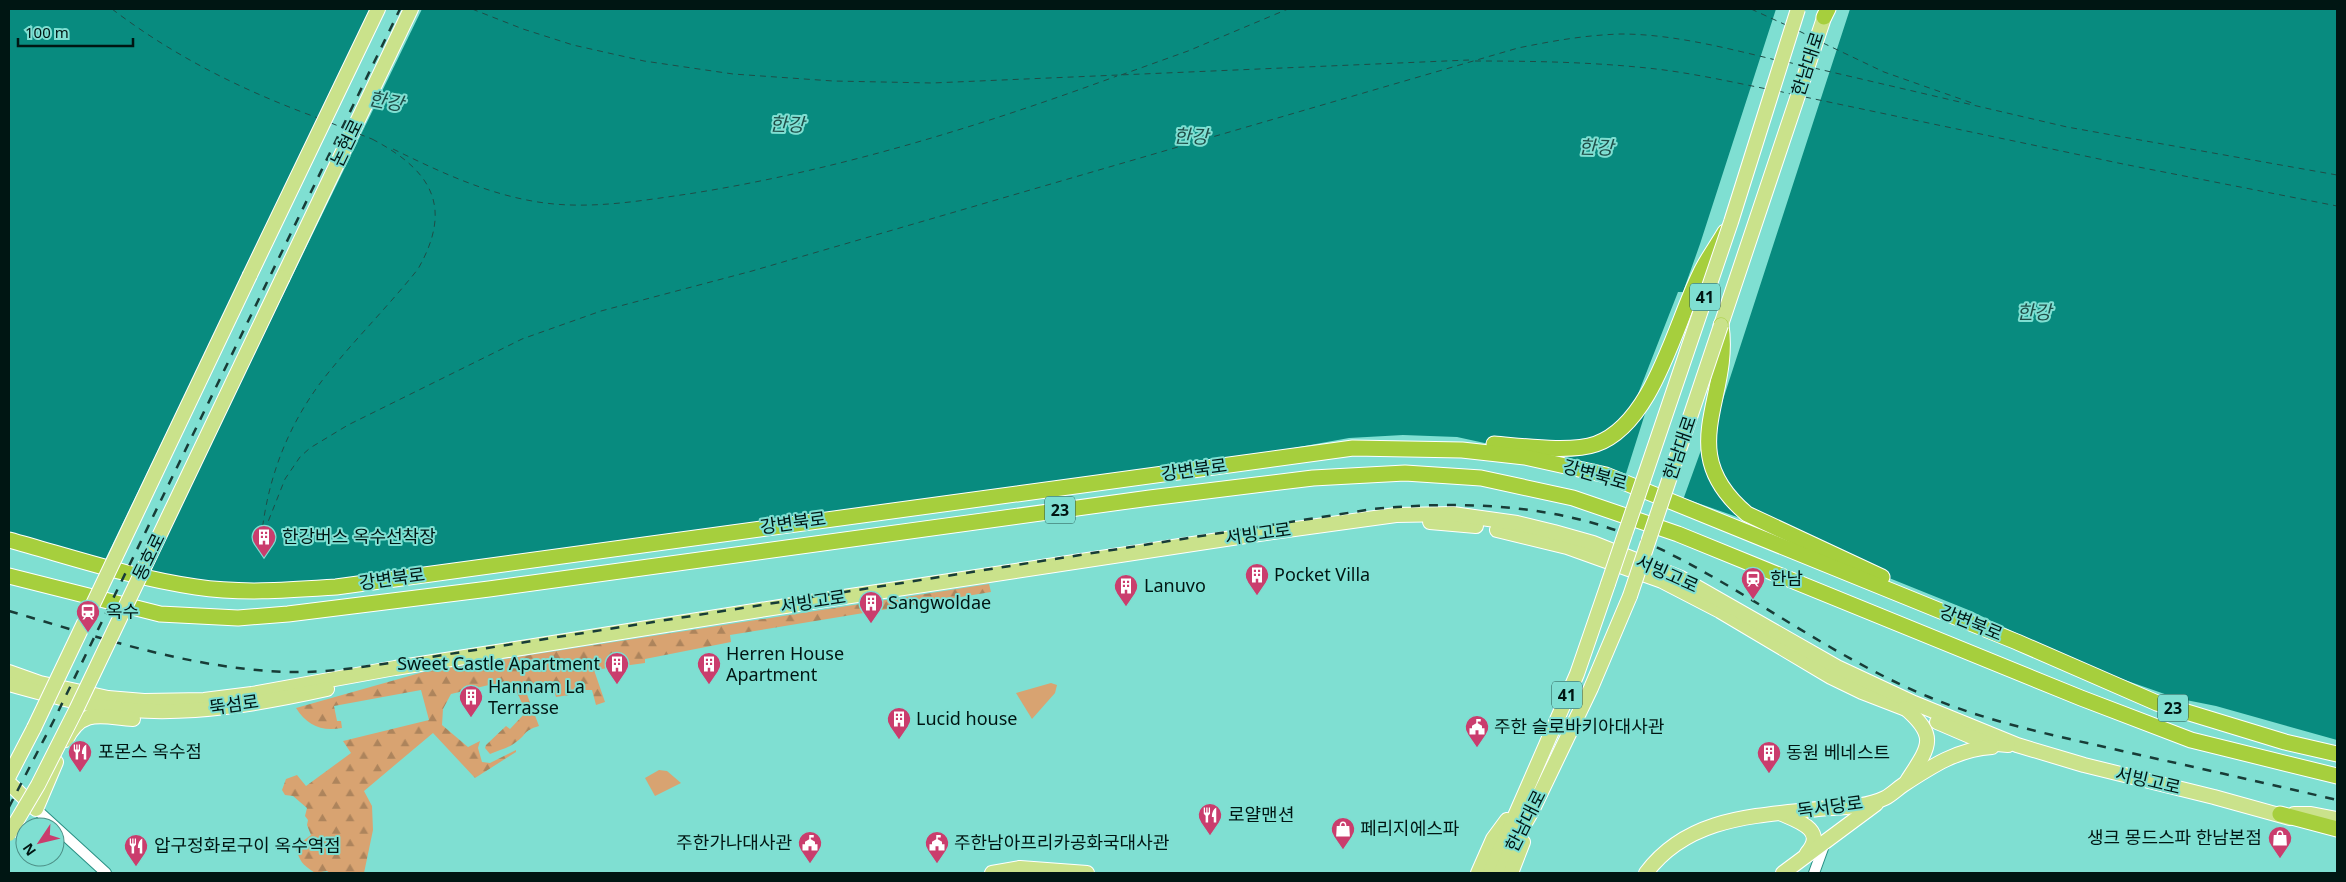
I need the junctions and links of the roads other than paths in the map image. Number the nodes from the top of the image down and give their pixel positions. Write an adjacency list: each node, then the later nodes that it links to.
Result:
1 (378, 9): 6 (main road, 논현로)
2 (411, 9): 7 (main road, 논현로)
3 (1798, 9): 5 (main road, 한남대로 / 41, bridge)
4 (1826, 12): 8 (main road, 한남대로 / 41)
5 (1731, 222): 9 (highway, bridge); 25 (main road, 한남대로 / 41, bridge)
6 (250, 275): 20 (main road, 동호로, bridge)
7 (283, 277): 32 (main road, 동호로, bridge)
8 (1721, 325): 12 (highway); 27 (main road, 한남대로 / 41, bridge)
9 (1353, 448): 10 (highway, 강변북로 / 23, bridge); 12 (highway, 강변북로 / 23, bridge)
10 (9, 540)
11 (9, 576): 21 (highway, 강변북로 / 23, bridge)
12 (2017, 642): 19 (highway, 강변북로 / 23)
13 (458, 660): 14 (main road, 뚝섬로); 15 (main road, 뚝섬로); 17 (main road, 서빙고로); 18 (main road, 서빙고로)
14 (9, 672)
15 (353, 683): 16 (main road, 뚝섬로); 26 (main road)
16 (9, 684)
17 (1905, 708): 18 (main road, 서빙고로); 23 (main road)
18 (2017, 745): 23 (main road, 독서당로); 29 (main road, 서빙고로)
19 (2337, 754)
20 (9, 776)
21 (2337, 776)
22 (9, 783): 26 (main road)
23 (1905, 784): 24 (main road, 독서당로)
24 (1884, 798): 28 (main road, 독서당로); 34 (main road)
25 (1519, 803): 39 (main road); 40 (main road, 한남대로 / 41)
26 (36, 809): 36 (street)
27 (1532, 810): 41 (main road, 한남대로 / 41); 42 (main road)
28 (1781, 814): 34 (main road); 35 (main road); 43 (main road, 독서당로)
29 (2280, 814): 30 (main road, 서빙고로); 31 (highway); 33 (main road, 서빙고로)
30 (2337, 819)
31 (2337, 828)
32 (9, 834)
33 (2337, 837)
34 (1824, 845): 35 (main road); 45 (street)
35 (1802, 859): 44 (main road)
36 (106, 873)
37 (992, 873): 38 (main road)
38 (1088, 873)
39 (1478, 873)
40 (1490, 873)
41 (1500, 873)
42 (1512, 873)
43 (1646, 873)
44 (1784, 873)
45 (1814, 873)

